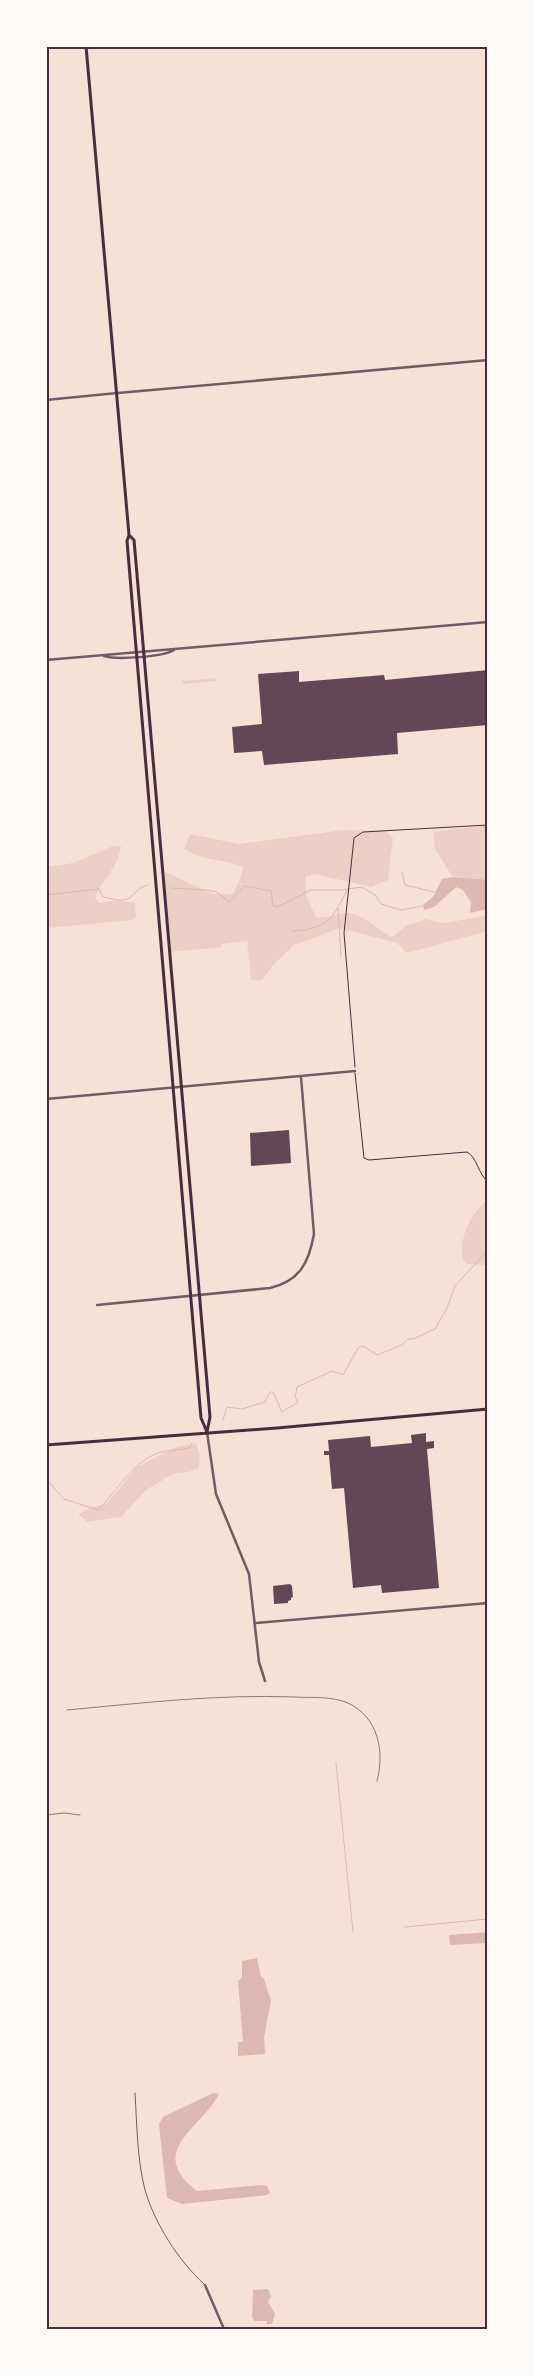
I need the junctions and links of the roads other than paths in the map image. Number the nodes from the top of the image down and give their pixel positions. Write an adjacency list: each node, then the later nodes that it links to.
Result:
1 (86, 46): 3 (main road)
2 (488, 360): 3 (street)
3 (118, 393): 4 (street); 5 (main road)
4 (46, 400)
5 (129, 535): 7 (main road); 9 (main road)
6 (488, 622): 8 (street)
7 (144, 650): 8 (street); 9 (street); 12 (main road)
8 (176, 650): 12 (street)
9 (137, 651): 10 (street); 11 (main road)
10 (103, 656): 11 (street); 13 (street)
11 (136, 656): 12 (street); 17 (main road)
12 (144, 656): 16 (main road)
13 (46, 660)
14 (355, 1072): 15 (street)
15 (301, 1076): 16 (street); 19 (street)
16 (182, 1087): 17 (street); 19 (main road)
17 (173, 1088): 18 (street); 20 (main road)
18 (46, 1099)
19 (199, 1296): 20 (street); 23 (main road)
20 (191, 1297): 21 (street); 23 (main road)
21 (97, 1305)
22 (488, 1409): 23 (main road)
23 (207, 1432): 24 (main road); 26 (street)
24 (46, 1445)
25 (488, 1603): 26 (street)
26 (256, 1624): 27 (street)
27 (265, 1681)
28 (135, 2093): 29 (lane)
29 (205, 2285): 30 (street)
30 (224, 2329)

